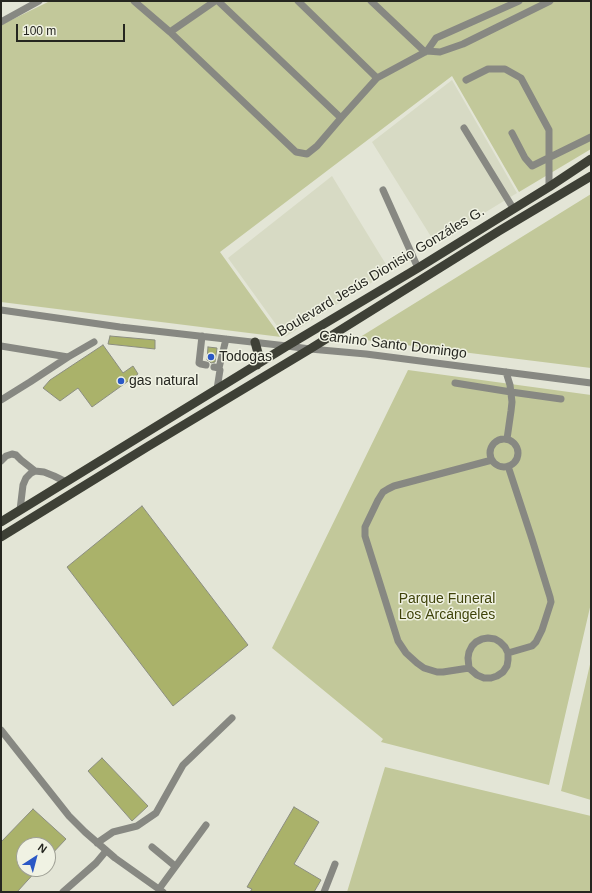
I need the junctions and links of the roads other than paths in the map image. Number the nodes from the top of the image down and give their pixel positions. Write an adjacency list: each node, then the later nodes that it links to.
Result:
1 (39, 1): 8 (street)
2 (134, 1): 9 (street)
3 (217, 1): 9 (street); 13 (street)
4 (298, 1): 11 (street)
5 (371, 1): 10 (street)
6 (518, 1): 10 (street)
7 (550, 1): 10 (street)
8 (1, 22)
9 (170, 32): 13 (street)
10 (426, 52): 11 (street)
11 (378, 78): 13 (street)
12 (466, 80): 17 (street)
13 (340, 118)
14 (464, 128): 22 (street)
15 (512, 133): 17 (street)
16 (591, 137): 17 (street)
17 (549, 158): 20 (street)
18 (591, 159): 20 (main road, Boulevard Jesús Dionisio Gonzáles G.)
19 (591, 176): 31 (main road, Boulevard Jesús Dionisio Gonzáles G.)
20 (549, 187): 22 (main road, Boulevard Jesús Dionisio Gonzáles G.)
21 (382, 190): 23 (street)
22 (513, 208): 23 (main road, Boulevard Jesús Dionisio Gonzáles G.)
23 (418, 268): 30 (main road, Boulevard Jesús Dionisio Gonzáles G.)
24 (1, 310): 25 (street, Camino Santo Domingo)
25 (202, 336): 26 (street, Camino Santo Domingo); 33 (street)
26 (226, 339): 28 (street, Camino Santo Domingo); 38 (street)
27 (94, 342): 32 (street)
28 (255, 342): 30 (street, Camino Santo Domingo); 34 (main road)
29 (1, 346): 32 (street)
30 (287, 346): 31 (street, Camino Santo Domingo); 34 (main road, Boulevard Jesús Dionisio Gonzáles G.)
31 (310, 349): 35 (street, Camino Santo Domingo); 50 (main road, Boulevard Jesús Dionisio Gonzáles G.)
32 (68, 357): 41 (street)
33 (206, 365)
34 (257, 365): 38 (main road, Boulevard Jesús Dionisio Gonzáles G.)
35 (506, 372): 37 (street, Camino Santo Domingo); 39 (street)
36 (455, 383): 39 (street)
37 (591, 383)
38 (217, 389): 47 (main road, Boulevard Jesús Dionisio Gonzáles G.)
39 (511, 392): 40 (street); 42 (street)
40 (561, 399)
41 (1, 400)
42 (507, 439): 43 (street); 45 (street)
43 (492, 460): 45 (street); 52 (street)
44 (1, 461): 46 (street)
45 (508, 466): 51 (street)
46 (35, 471): 47 (street); 48 (street)
47 (66, 482): 48 (main road, Boulevard Jesús Dionisio Gonzáles G.)
48 (20, 510): 49 (main road, Boulevard Jesús Dionisio Gonzáles G.)
49 (1, 522)
50 (1, 537)
51 (508, 653): 52 (street); 52 (street)
52 (469, 668)
53 (232, 718): 56 (street)
54 (1, 730): 56 (street)
55 (206, 825): 60 (street)
56 (97, 843): 58 (street)
57 (152, 847): 60 (street)
58 (106, 851): 61 (street); 62 (street)
59 (335, 864): 63 (street)
60 (176, 866): 61 (street)
61 (161, 890)
62 (63, 892)
63 (324, 892)

